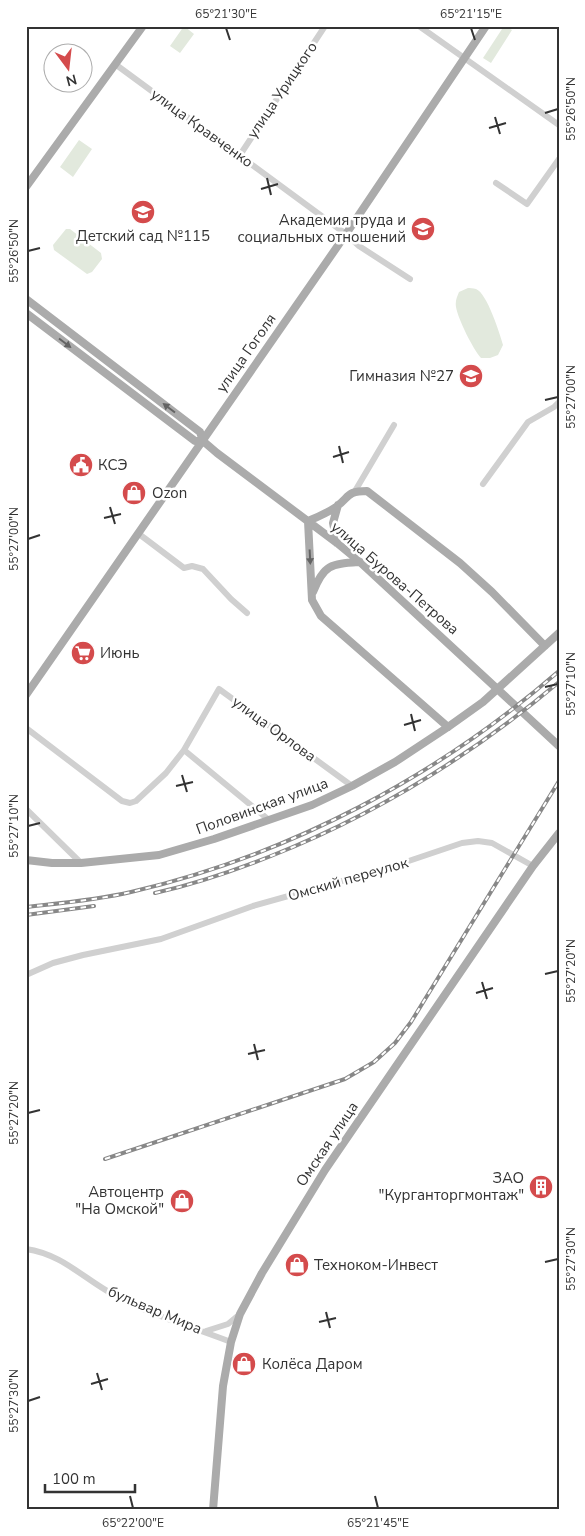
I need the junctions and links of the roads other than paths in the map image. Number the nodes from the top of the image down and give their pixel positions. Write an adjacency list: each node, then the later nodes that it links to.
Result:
1 (143, 26): 6 (main road)
2 (325, 26): 8 (street, улица Урицкого)
3 (419, 26): 5 (street)
4 (486, 26): 5 (main road, улица Гоголя)
5 (464, 58): 7 (street); 12 (main road, улица Гоголя)
6 (115, 64): 8 (street, улица Кравченко); 11 (main road)
7 (559, 125)
8 (240, 155): 12 (street, улица Кравченко)
9 (559, 159): 10 (street)
10 (496, 183)
11 (26, 187)
12 (346, 234): 13 (street, улица Кравченко); 18 (main road, улица Гоголя)
13 (410, 279)
14 (26, 299): 18 (main road, улица Бурова-Петрова, one-way to 14)
15 (26, 313): 18 (main road, улица Бурова-Петрова, one-way to 18)
16 (559, 402): 19 (street)
17 (394, 425): 20 (street)
18 (203, 441): 22 (main road, улица Бурова-Петрова); 23 (main road, улица Гоголя)
19 (483, 484)
20 (355, 491): 21 (main road); 29 (main road)
21 (338, 505): 22 (main road); 24 (main road)
22 (308, 521): 24 (main road, улица Бурова-Петрова); 26 (main road, one-way to 26)
23 (139, 534): 27 (street); 30 (main road, улица Гоголя)
24 (337, 543): 25 (main road, улица Бурова-Петрова)
25 (360, 562): 26 (main road); 33 (main road, улица Бурова-Петрова)
26 (312, 594): 31 (main road)
27 (248, 613)
28 (559, 633): 29 (main road, Половинская улица)
29 (545, 646): 31 (main road, Половинская улица)
30 (26, 695)
31 (448, 727): 35 (main road, Половинская улица)
32 (26, 728): 34 (street)
33 (559, 746)
34 (184, 750): 35 (street, улица Орлова); 37 (street)
35 (352, 786): 37 (main road, Половинская улица)
36 (26, 809): 40 (street)
37 (269, 820): 40 (main road, Половинская улица)
38 (559, 833): 41 (main road, Омская улица)
39 (26, 860): 40 (main road, Половинская улица)
40 (81, 863)
41 (533, 866): 42 (street, Омский переулок); 44 (main road, Омская улица)
42 (26, 975)
43 (26, 1249): 45 (street, бульвар Мира)
44 (240, 1314): 45 (street); 46 (main road, Омская улица)
45 (205, 1332): 46 (street, бульвар Мира)
46 (231, 1342): 47 (main road, Омская улица)
47 (213, 1510)

